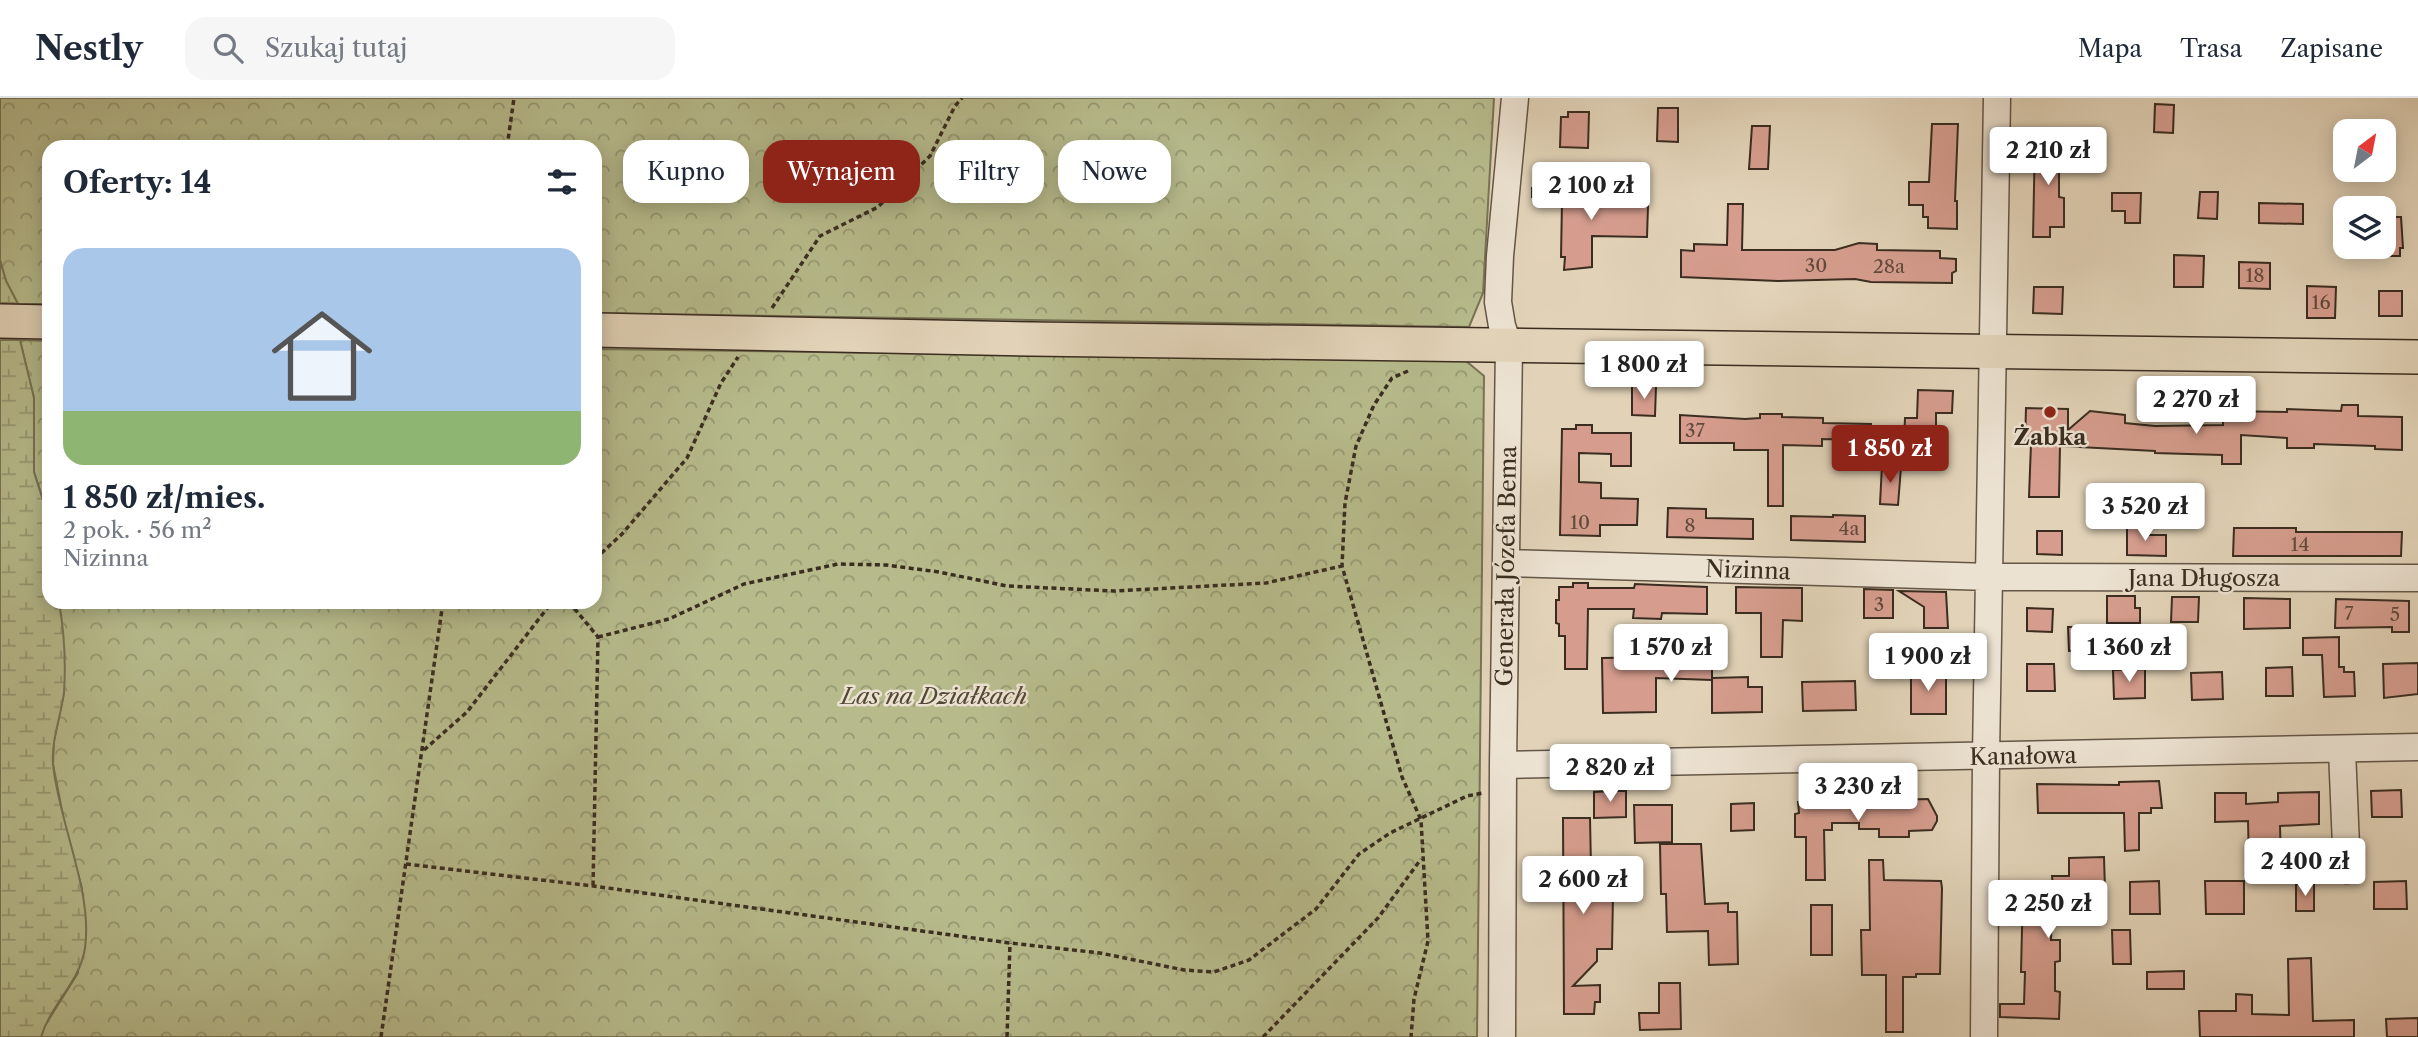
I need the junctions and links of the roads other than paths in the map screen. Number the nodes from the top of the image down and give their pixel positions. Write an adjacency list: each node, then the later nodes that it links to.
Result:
1 (1516, 98): 6 (street, Generała Józefa Bema)
2 (1997, 98): 7 (street)
3 (0, 321): 4 (main road)
4 (42, 322)
5 (602, 330): 6 (main road)
6 (1509, 346): 7 (main road); 9 (street, Generała Józefa Bema)
7 (1992, 351): 8 (main road); 10 (street)
8 (2418, 357)
9 (1506, 564): 10 (street, Nizinna); 15 (street, Generała Józefa Bema)
10 (1990, 577): 11 (street, Jana Długosza); 14 (street)
11 (2418, 578)
12 (2418, 747): 13 (street, Kanałowa)
13 (2342, 750): 14 (street, Kanałowa); 16 (street)
14 (1986, 756): 15 (street, Kanałowa); 18 (street)
15 (1503, 778): 17 (street, Generała Józefa Bema)
16 (2347, 870)
17 (1502, 1037)
18 (1984, 1037)

